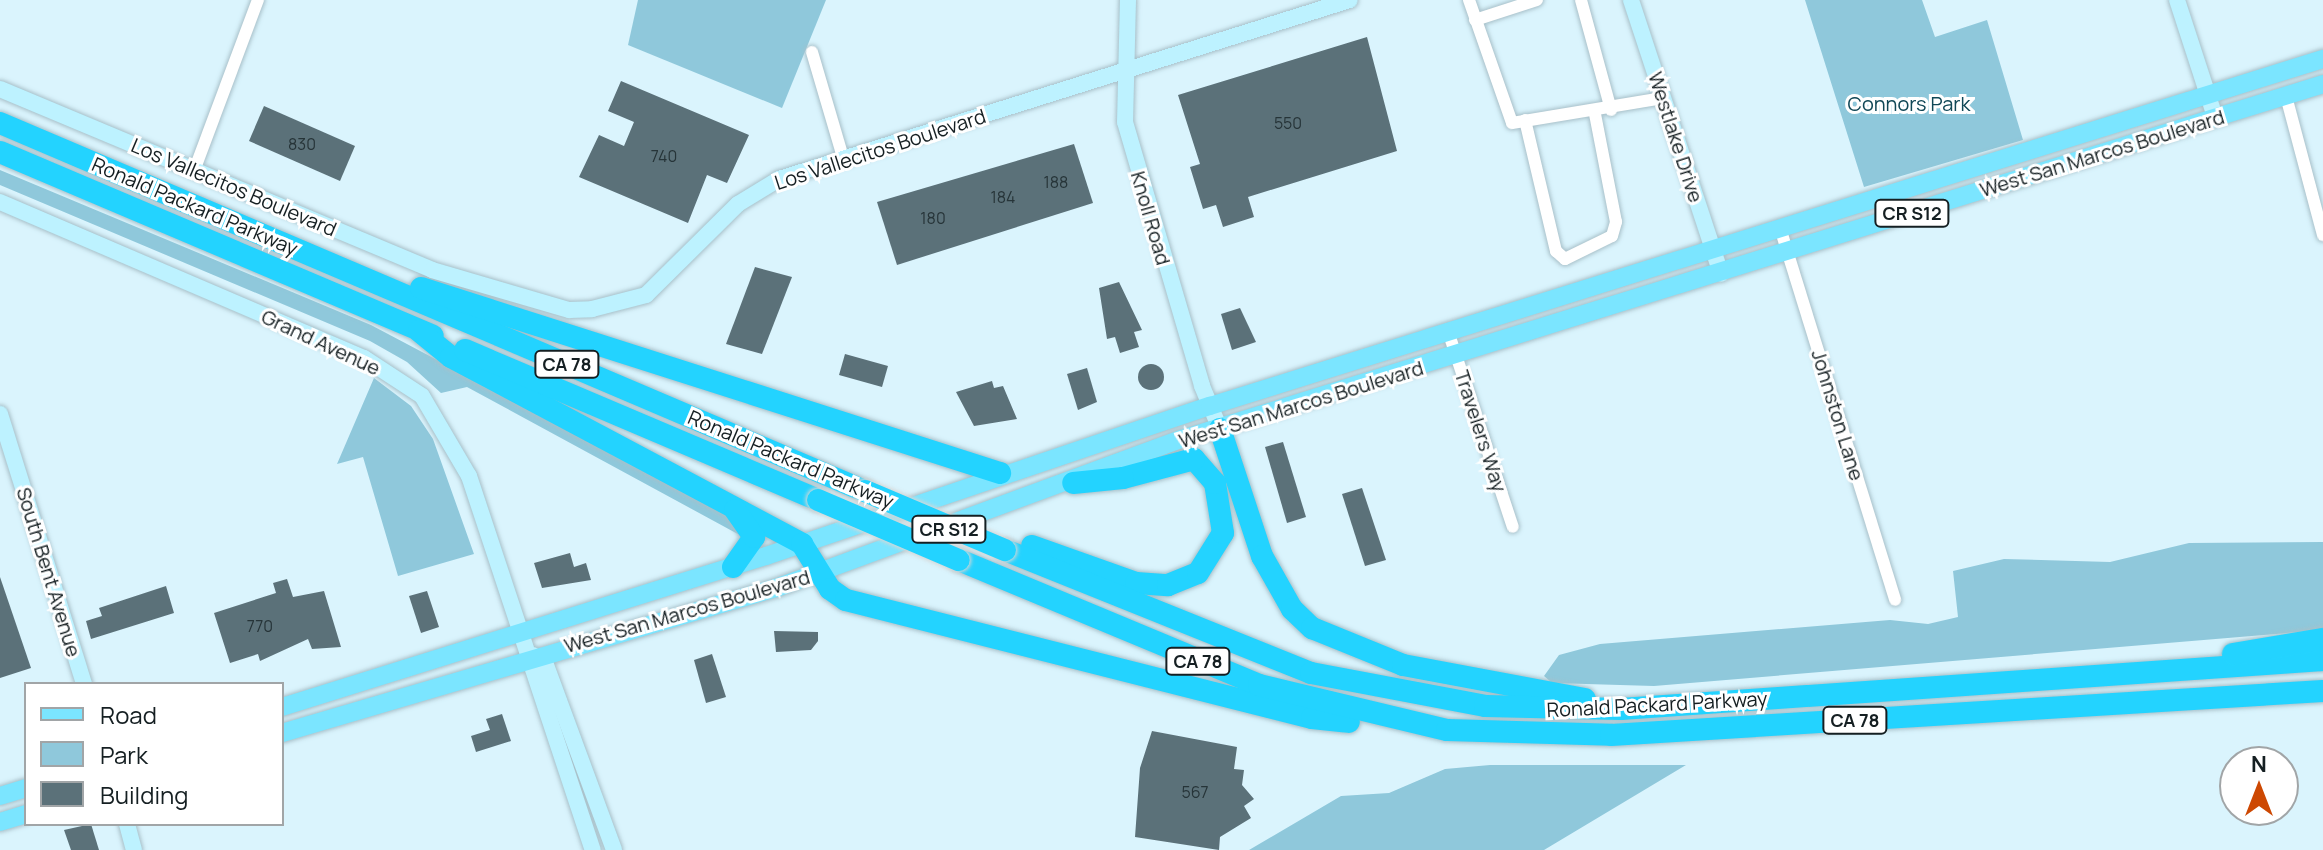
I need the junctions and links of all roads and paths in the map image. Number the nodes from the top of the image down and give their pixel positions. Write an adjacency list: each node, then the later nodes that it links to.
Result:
1 (258, 0): 25 (street)
2 (1128, 0): 12 (street, Knoll Road)
3 (1350, 0): 12 (street, Los Vallecitos Boulevard)
4 (1469, 0): 9 (street)
5 (1537, 0): 9 (street)
6 (1581, 0): 18 (street)
7 (1631, 0): 17 (street, Westlake Drive)
8 (2177, 0): 15 (street)
9 (1475, 20): 21 (street)
10 (812, 52): 24 (street)
11 (2323, 59): 15 (main road, West San Marcos Boulevard / CR S12)
12 (1122, 72): 24 (street, Los Vallecitos Boulevard); 37 (street, Knoll Road)
13 (2323, 84): 16 (main road, West San Marcos Boulevard / CR S12)
14 (0, 89): 25 (street, Los Vallecitos Boulevard)
15 (2208, 95): 20 (street); 27 (main road, West San Marcos Boulevard / CR S12)
16 (2286, 96): 20 (main road, West San Marcos Boulevard / CR S12); 28 (street)
17 (1663, 98): 18 (street); 30 (street, Westlake Drive)
18 (1611, 110): 19 (street)
19 (1595, 114): 21 (street); 21 (street)
20 (2215, 117): 31 (main road, West San Marcos Boulevard / CR S12)
21 (1525, 120)
22 (0, 123): 29 (highway, Ronald Packard Parkway / CA 78)
23 (0, 152): 33 (highway, Ronald Packard Parkway / CA 78)
24 (843, 157): 25 (street, Los Vallecitos Boulevard)
25 (194, 171)
26 (0, 202): 50 (street, Grand Avenue)
27 (1781, 231): 30 (main road, West San Marcos Boulevard / CR S12); 31 (street, Johnston Lane)
28 (2323, 235)
29 (268, 238): 41 (highway); 46 (highway, Ronald Packard Parkway / CA 78, bridge)
30 (1714, 251): 32 (street, Westlake Drive); 34 (main road, West San Marcos Boulevard / CR S12)
31 (1788, 254): 32 (main road, West San Marcos Boulevard / CR S12); 49 (street, Johnston Lane)
32 (1721, 274): 35 (main road, West San Marcos Boulevard / CR S12)
33 (419, 331): 43 (highway); 61 (highway, Ronald Packard Parkway / CA 78, bridge)
34 (1449, 334): 35 (street, Travelers Way); 36 (main road, West San Marcos Boulevard / CR S12)
35 (1457, 356): 38 (main road, West San Marcos Boulevard / CR S12); 44 (street, Travelers Way)
36 (1323, 374): 37 (main road, West San Marcos Boulevard / CR S12); 38 (main road)
37 (1210, 406): 40 (street, Knoll Road); 41 (main road, West San Marcos Boulevard / CR S12)
38 (1287, 409): 40 (main road, West San Marcos Boulevard / CR S12)
39 (0, 414): 55 (street, South Bent Avenue)
40 (1220, 429): 42 (main road, West San Marcos Boulevard / CR S12); 60 (highway)
41 (1000, 473): 45 (main road, West San Marcos Boulevard / CR S12)
42 (1073, 483): 46 (highway); 48 (main road, West San Marcos Boulevard / CR S12)
43 (726, 500): 45 (highway); 47 (highway)
44 (1513, 527)
45 (802, 544): 47 (main road, West San Marcos Boulevard / CR S12); 48 (highway)
46 (1014, 546): 60 (highway, Ronald Packard Parkway / CA 78)
47 (733, 567): 50 (main road, West San Marcos Boulevard / CR S12)
48 (823, 572): 52 (main road, West San Marcos Boulevard / CR S12); 61 (highway)
49 (1895, 600)
50 (525, 632): 52 (street, Grand Avenue); 59 (main road, West San Marcos Boulevard / CR S12)
51 (2323, 639): 54 (highway)
52 (533, 655): 62 (main road, West San Marcos Boulevard / CR S12); 69 (street, Grand Avenue); 70 (street, Grand Avenue)
53 (2323, 660): 54 (highway, Ronald Packard Parkway / CA 78)
54 (2090, 676): 60 (highway, Ronald Packard Parkway / CA 78)
55 (83, 682)
56 (2323, 691): 57 (highway, Ronald Packard Parkway / CA 78)
57 (2263, 695): 58 (highway); 61 (highway, Ronald Packard Parkway / CA 78)
58 (2323, 704)
59 (284, 706)
60 (1621, 709)
61 (1447, 730)
62 (284, 732)
63 (24, 789): 64 (main road)
64 (0, 796)
65 (24, 815): 66 (main road)
66 (0, 822)
67 (128, 826): 68 (street)
68 (134, 850)
69 (593, 850)
70 (614, 850)

